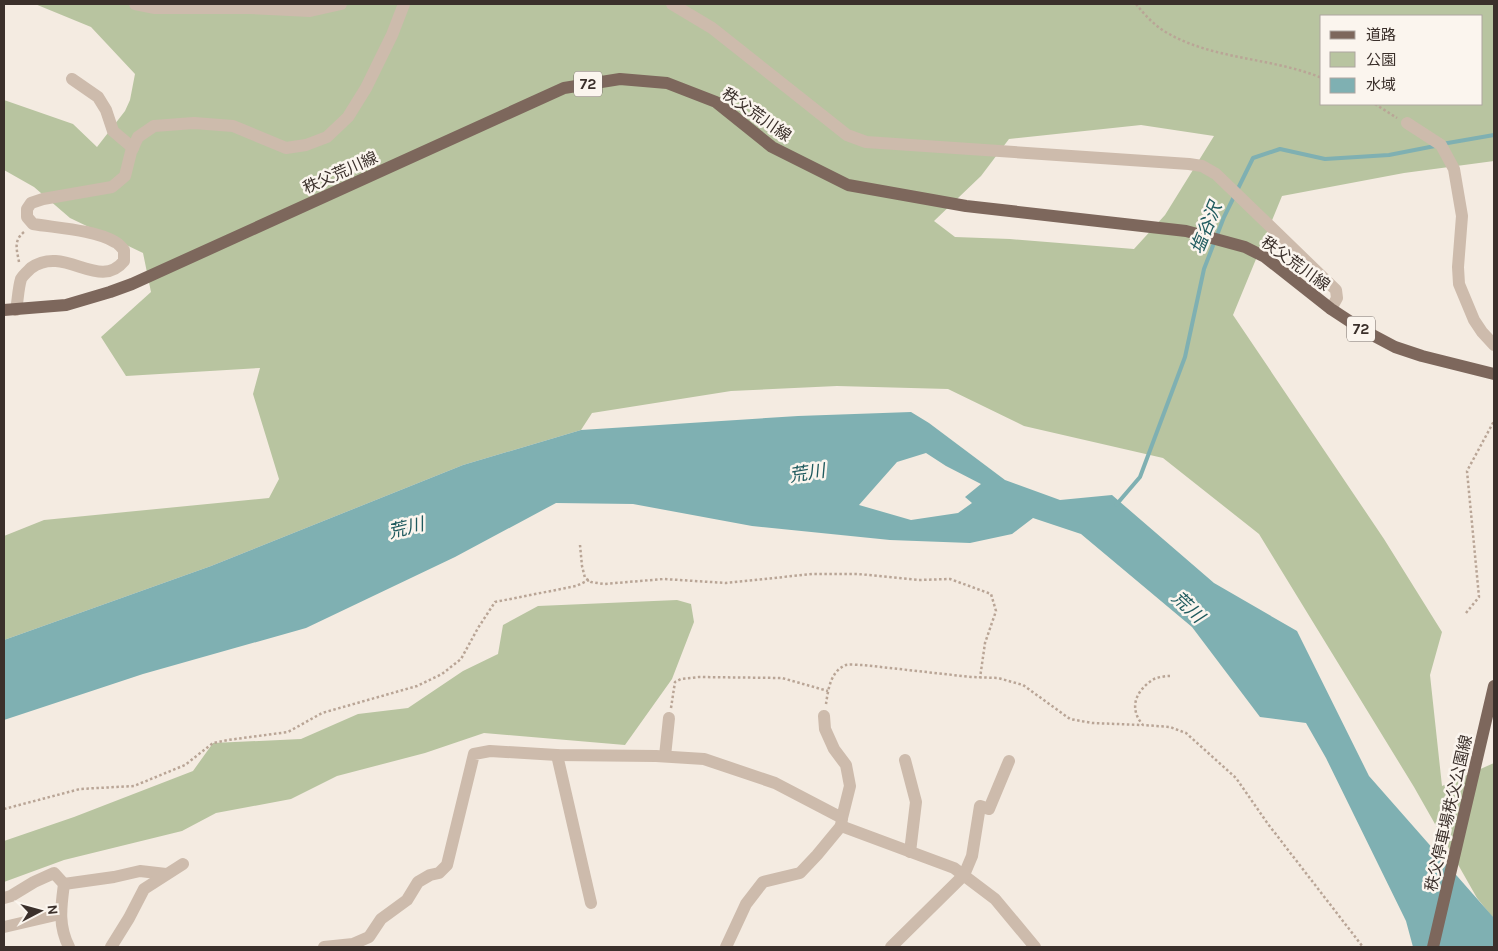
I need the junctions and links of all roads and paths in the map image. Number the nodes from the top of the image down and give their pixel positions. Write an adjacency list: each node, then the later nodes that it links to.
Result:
1 (135, 4): 2 (street)
2 (341, 4)
3 (404, 4): 10 (street)
4 (672, 4): 13 (street)
5 (1136, 4): 6 (path)
6 (1320, 77)
7 (72, 79): 10 (street)
8 (1377, 105): 9 (path)
9 (1407, 123): 15 (street)
10 (133, 148): 11 (street)
11 (33, 224): 12 (path); 12 (street)
12 (21, 278): 14 (street)
13 (1331, 309): 14 (main road, 秩父荒川線 / 72); 16 (main road, 秩父荒川線 / 72)
14 (10, 310)
15 (1494, 344)
16 (1494, 374)
17 (1494, 421): 20 (path)
18 (580, 545): 19 (path)
19 (589, 580): 22 (path); 32 (path)
20 (1466, 613)
21 (1170, 676): 27 (path)
22 (980, 678): 24 (path); 27 (path)
23 (1494, 686): 50 (main road, 秩父停車場秩父公園線)
24 (828, 691): 25 (path); 26 (path)
25 (824, 716): 33 (street)
26 (669, 718): 29 (street)
27 (1143, 725): 49 (path)
28 (557, 755): 29 (street); 40 (street); 45 (street)
29 (665, 756): 33 (street)
30 (905, 760): 34 (street)
31 (1009, 761): 37 (street)
32 (4, 809)
33 (842, 822): 34 (street); 46 (street)
34 (910, 852): 37 (street)
35 (183, 864): 36 (street)
36 (166, 874): 38 (street); 44 (street)
37 (964, 875): 47 (street); 48 (street)
38 (64, 884): 39 (street); 41 (street)
39 (4, 898)
40 (590, 903)
41 (60, 914): 42 (street); 43 (street)
42 (4, 927)
43 (66, 945)
44 (111, 947)
45 (324, 947)
46 (726, 947)
47 (891, 947)
48 (1035, 947)
49 (1363, 947)
50 (1433, 947)

